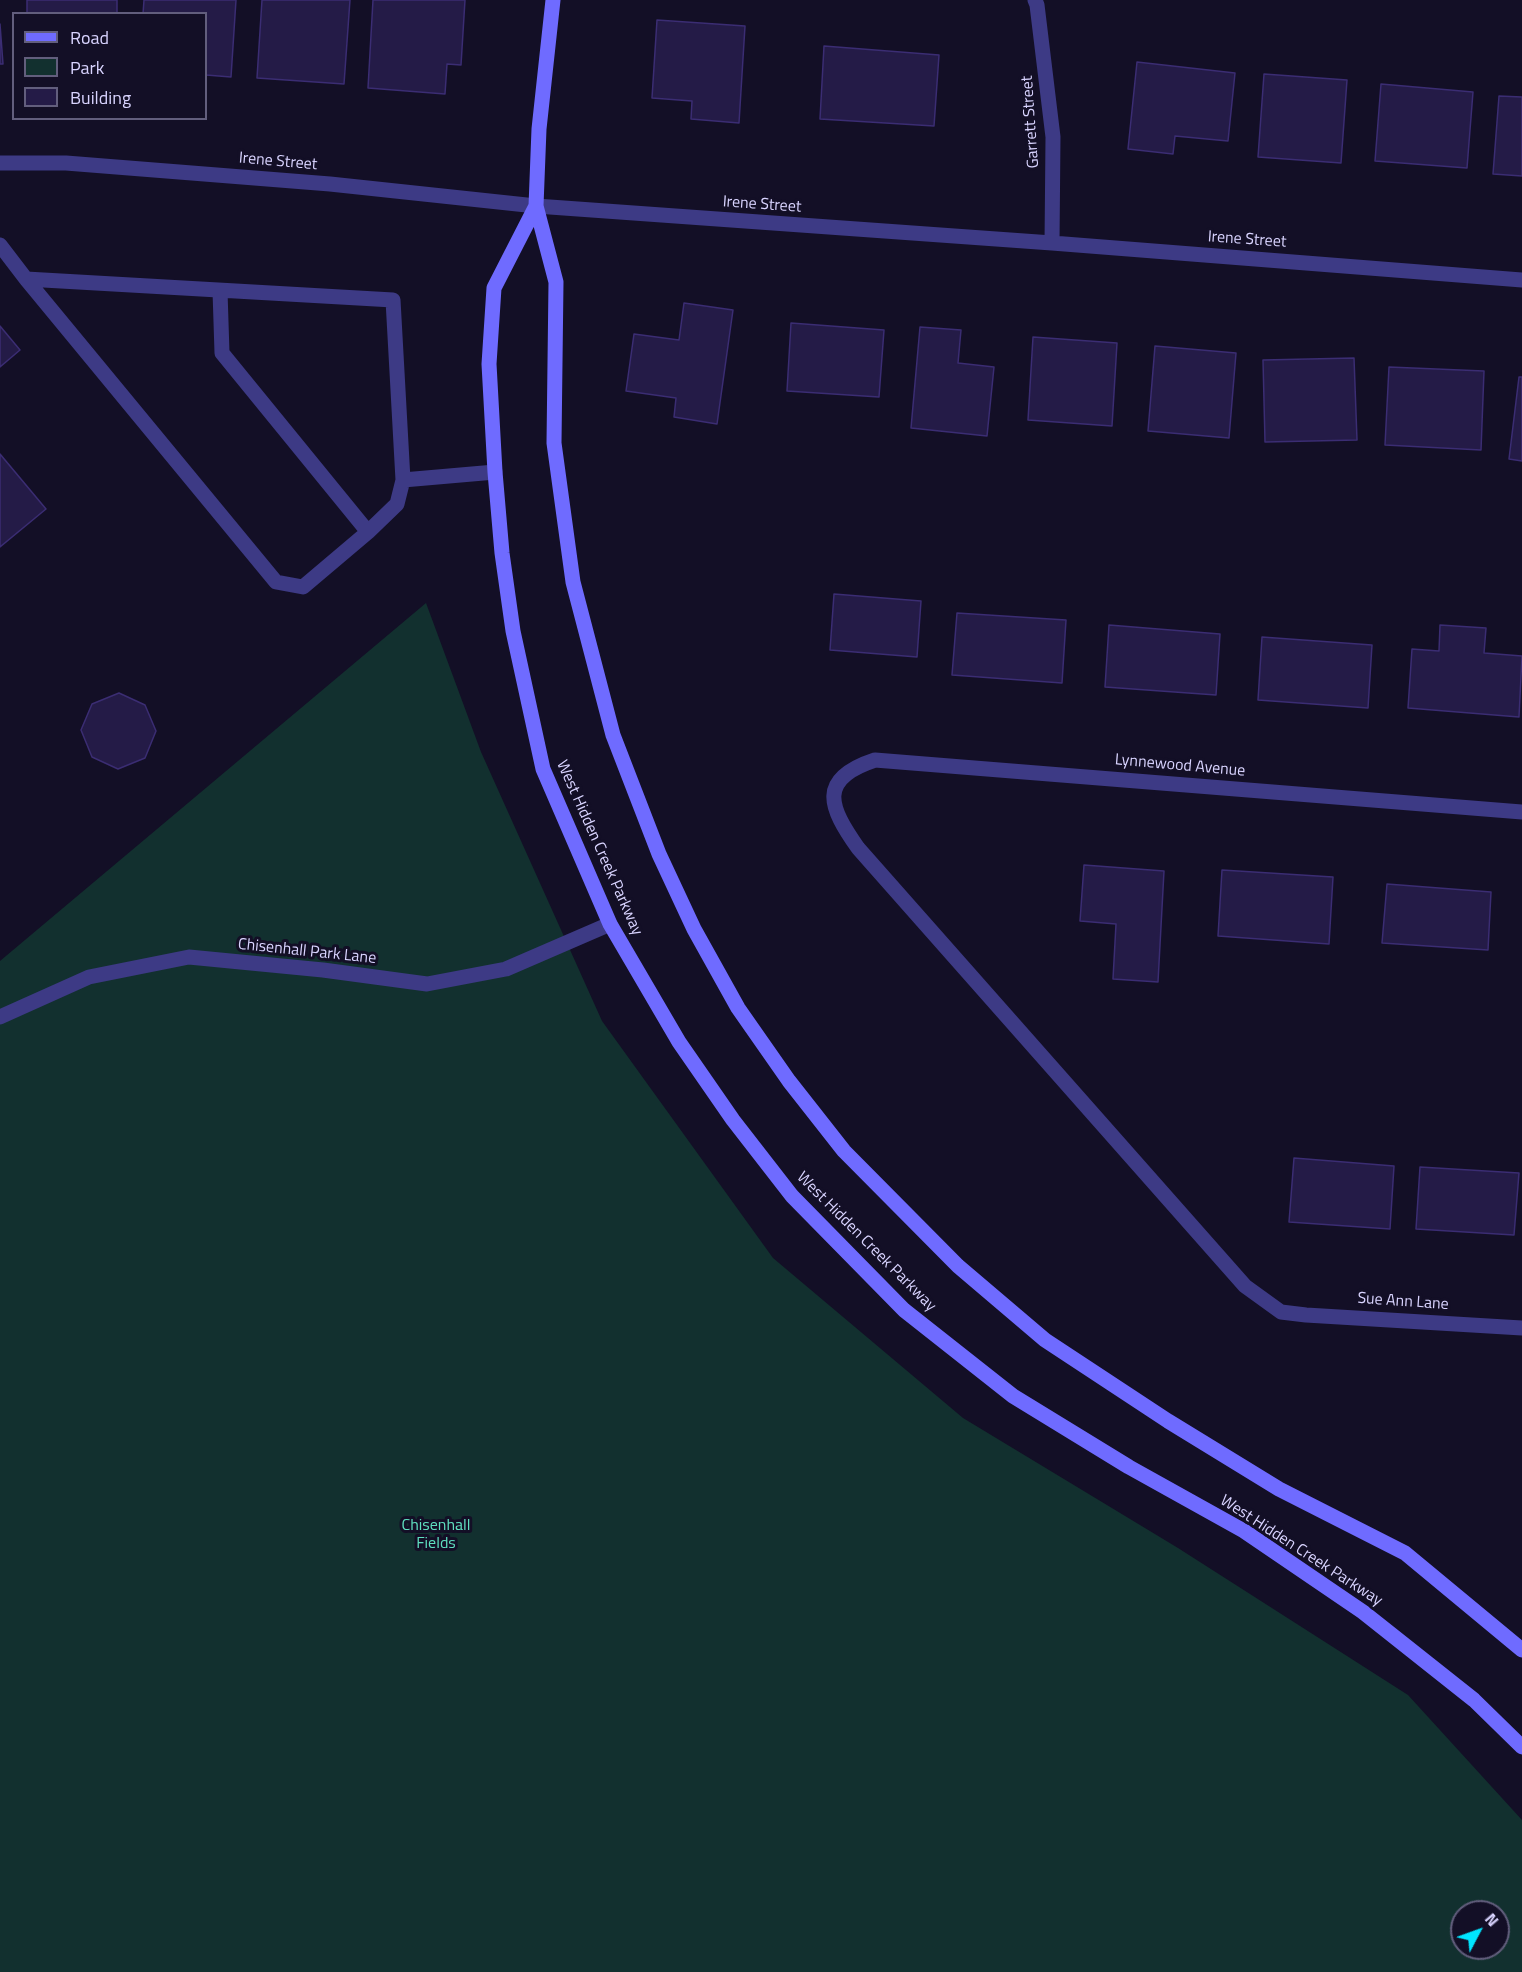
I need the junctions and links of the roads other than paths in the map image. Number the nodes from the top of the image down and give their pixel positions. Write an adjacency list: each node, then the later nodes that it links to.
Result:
1 (553, 0): 4 (main road, West Hidden Creek Parkway)
2 (1035, 0): 5 (street, Garrett Street)
3 (0, 163): 4 (street, Irene Street)
4 (536, 206): 5 (street, Irene Street); 10 (main road, West Hidden Creek Parkway); 18 (main road, West Hidden Creek Parkway)
5 (1052, 243): 8 (street, Irene Street)
6 (0, 245): 7 (street)
7 (26, 279): 9 (street); 12 (street)
8 (1522, 280)
9 (220, 291): 11 (street); 12 (street)
10 (495, 472): 11 (street); 14 (main road, West Hidden Creek Parkway)
11 (403, 480): 12 (street)
12 (368, 532)
13 (1522, 812): 16 (street, Lynnewood Avenue)
14 (610, 924): 15 (street, Chisenhall Park Lane); 19 (main road, West Hidden Creek Parkway)
15 (0, 1017)
16 (1281, 1312): 17 (street, Sue Ann Lane)
17 (1522, 1328)
18 (1522, 1650)
19 (1522, 1747)

